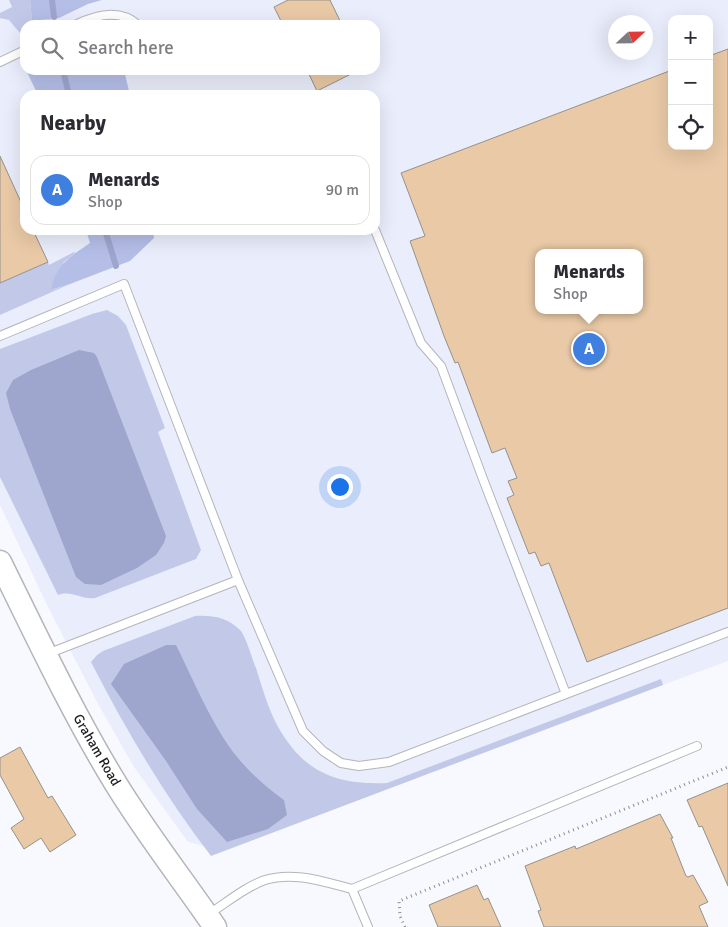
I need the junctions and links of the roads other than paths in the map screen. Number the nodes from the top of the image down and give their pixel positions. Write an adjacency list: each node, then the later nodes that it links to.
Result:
1 (86, 20): 2 (lane)
2 (133, 20)
3 (20, 52): 4 (lane)
4 (0, 62)
5 (377, 235): 11 (lane)
6 (0, 336): 8 (lane)
7 (0, 562): 10 (main road, Graham Road)
8 (238, 580): 10 (lane); 11 (lane)
9 (728, 632): 11 (lane)
10 (46, 654): 14 (main road, Graham Road)
11 (566, 694)
12 (697, 746): 13 (lane)
13 (352, 889): 14 (lane); 15 (lane)
14 (211, 921)
15 (368, 927)

